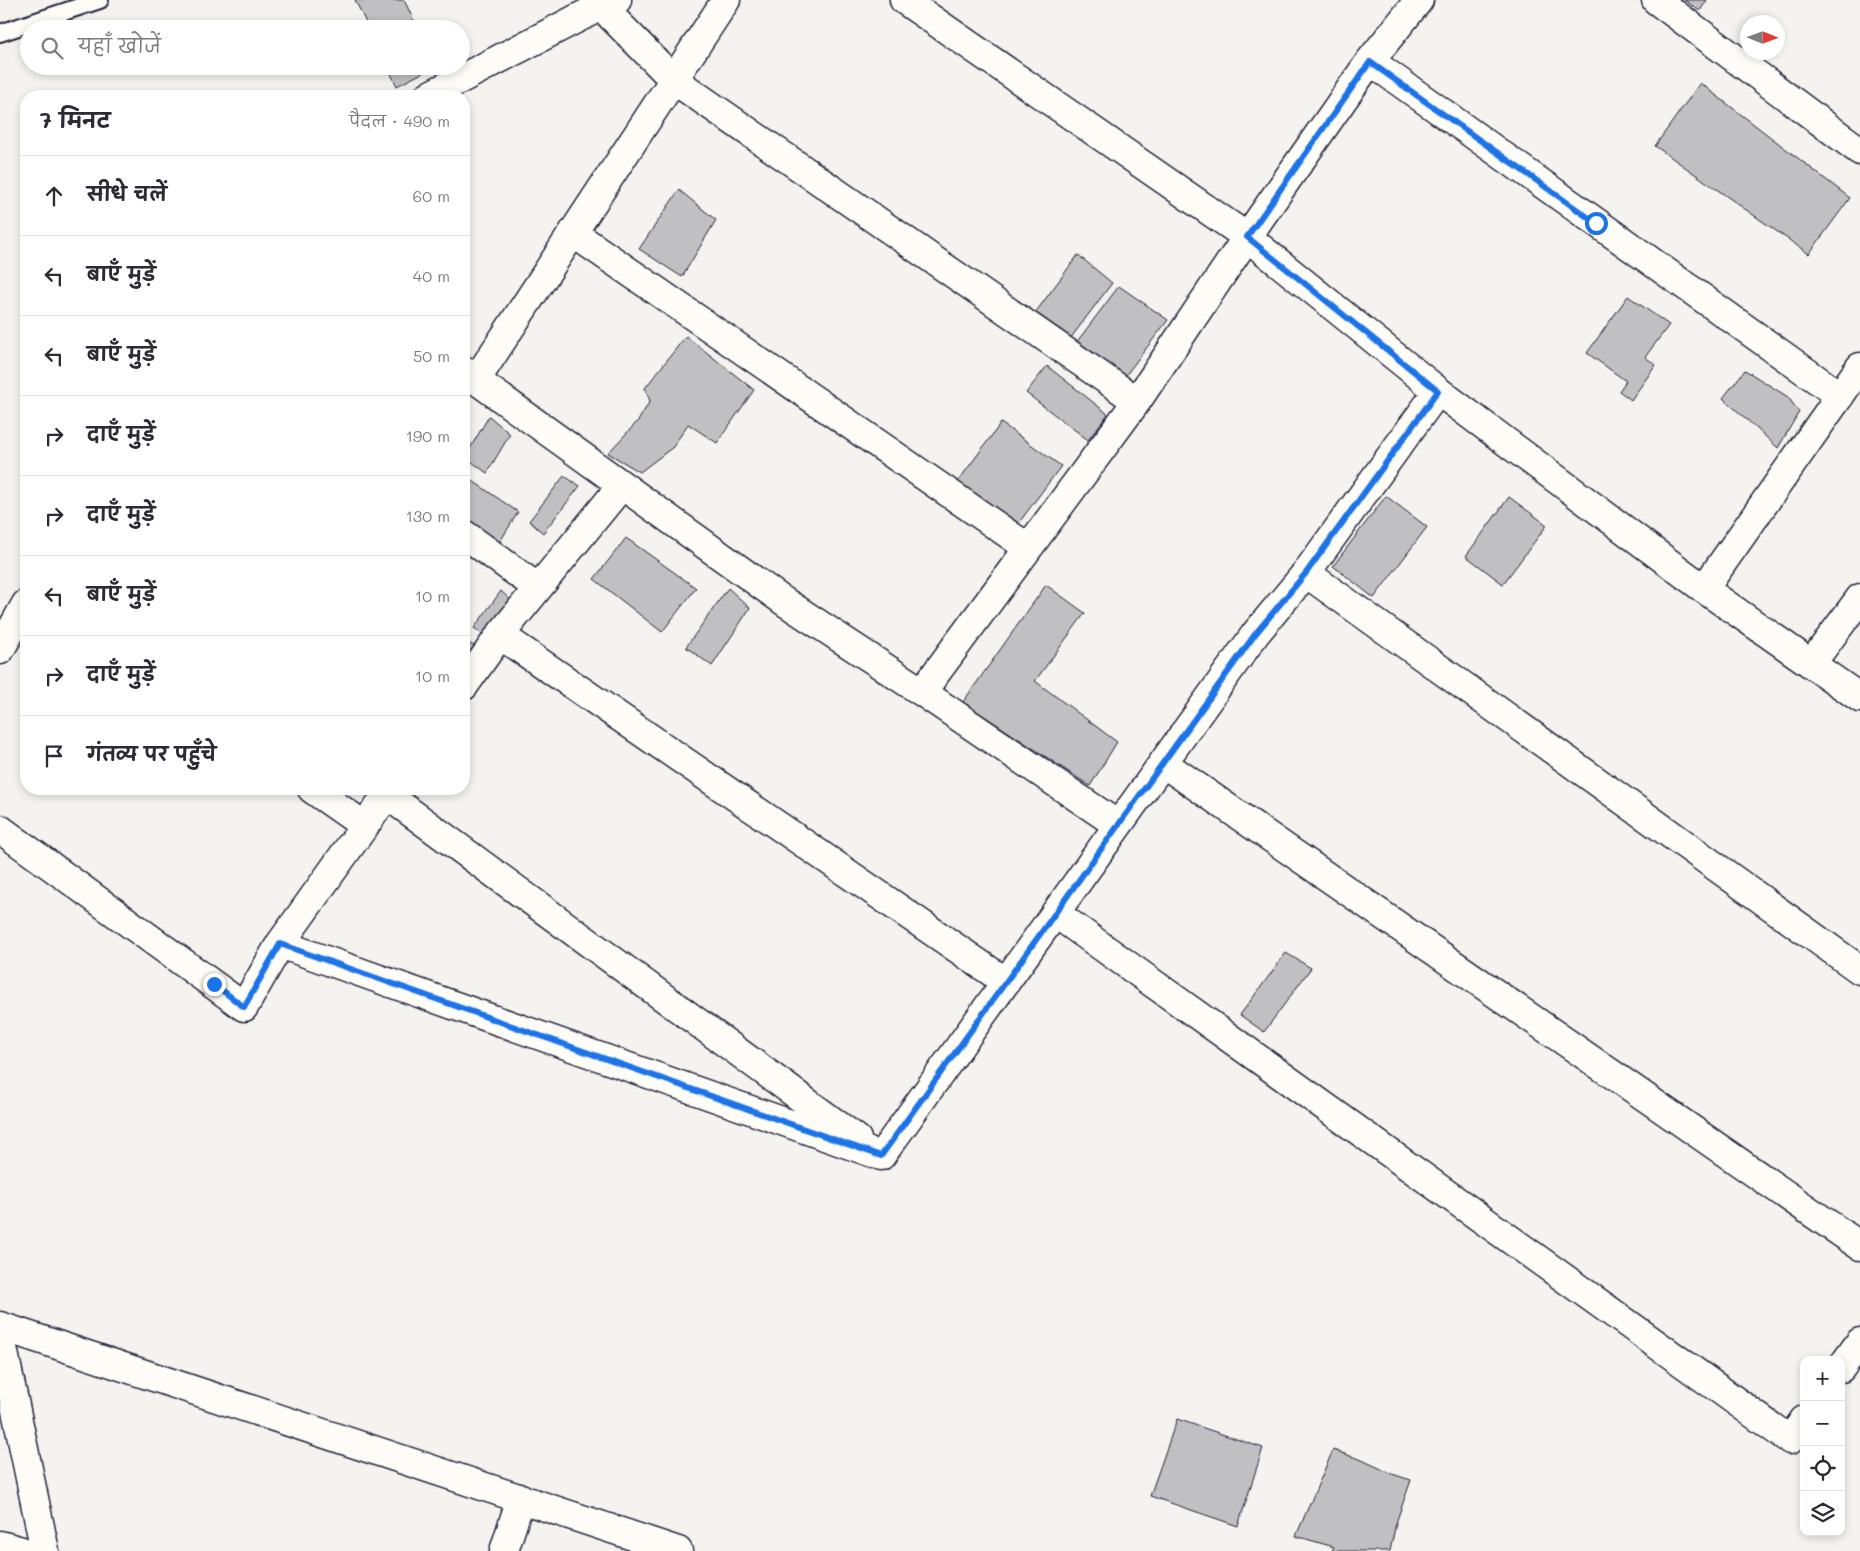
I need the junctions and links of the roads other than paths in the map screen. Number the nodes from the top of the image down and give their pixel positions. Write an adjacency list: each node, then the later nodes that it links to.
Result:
1 (100, 0): 7 (lane)
2 (726, 0): 13 (street)
3 (904, 0): 17 (street)
4 (1419, 0): 10 (street)
5 (1656, 0): 15 (street)
6 (609, 3): 11 (street); 13 (street)
7 (39, 20)
8 (20, 26): 9 (lane)
9 (0, 33)
10 (1370, 62): 17 (street); 21 (street)
11 (470, 74)
12 (469, 75): 14 (street)
13 (674, 80): 16 (street); 22 (street)
14 (440, 90)
15 (1860, 151)
16 (573, 233): 19 (street); 25 (street)
17 (1247, 237): 20 (street); 22 (street)
18 (1860, 367): 21 (street)
19 (470, 375): 23 (street)
20 (1438, 391): 26 (street); 28 (street)
21 (1840, 396): 28 (street)
22 (1137, 401): 25 (street)
23 (622, 485): 27 (street); 35 (street)
24 (470, 538): 27 (street)
25 (1027, 547): 35 (street)
26 (1306, 573): 37 (street); 46 (street)
27 (538, 588): 31 (street)
28 (1704, 589): 33 (street)
29 (1860, 598): 33 (street)
30 (20, 615): 32 (street)
31 (500, 635): 34 (street); 47 (street)
32 (0, 650)
33 (1811, 664): 36 (street)
34 (470, 678)
35 (922, 692): 41 (street)
36 (1860, 698)
37 (1163, 762): 41 (street); 49 (street)
38 (321, 795): 42 (street)
39 (387, 795): 42 (street)
40 (393, 795): 48 (street)
41 (1118, 825): 44 (street)
42 (365, 826): 45 (street)
43 (0, 829): 45 (street)
44 (1055, 913): 47 (street); 55 (street)
45 (280, 944): 48 (street)
46 (1860, 970)
47 (1006, 982): 48 (street)
48 (881, 1156)
49 (1860, 1246)
50 (0, 1326): 56 (street)
51 (0, 1333): 54 (street)
52 (1860, 1342): 53 (street)
53 (1845, 1363)
54 (4, 1364): 59 (street)
55 (1800, 1426)
56 (521, 1498): 60 (street); 61 (street)
57 (0, 1545): 58 (street)
58 (22, 1551)
59 (45, 1551)
60 (504, 1551)
61 (678, 1551)

